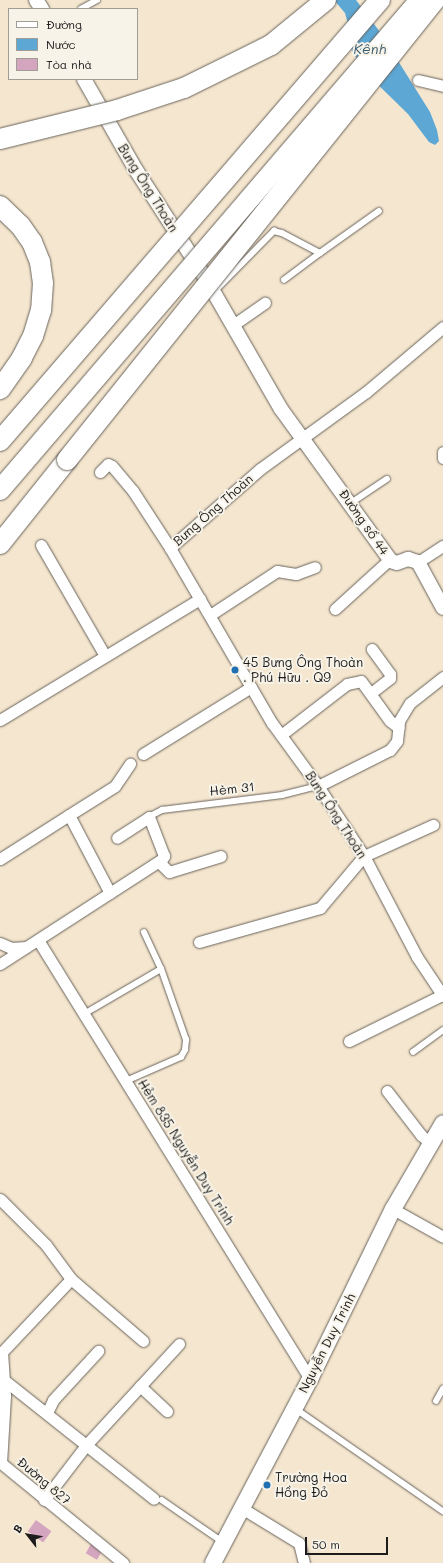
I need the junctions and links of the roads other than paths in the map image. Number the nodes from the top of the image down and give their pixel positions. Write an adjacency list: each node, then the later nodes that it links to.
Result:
1 (97, 0): 6 (lane)
2 (326, 0): 10 (highway, bridge)
3 (380, 0): 21 (highway, bridge)
4 (420, 0): 26 (highway, bridge)
5 (435, 0): 28 (highway, bridge)
6 (83, 8)
7 (85, 80): 15 (street, Bưng Ông Thoàn)
8 (418, 80): 9 (street)
9 (443, 86)
10 (0, 139)
11 (0, 206): 19 (highway)
12 (379, 211): 13 (lane)
13 (320, 253): 14 (lane); 15 (lane)
14 (284, 280)
15 (214, 292): 17 (street, Bưng Ông Thoàn)
16 (265, 303): 17 (street)
17 (233, 325): 20 (street, Bưng Ông Thoàn)
18 (443, 327): 20 (street)
19 (0, 390)
20 (302, 438): 27 (street, Đường số 44); 31 (street, Bưng Ông Thoàn)
21 (0, 441)
22 (443, 452): 23 (street)
23 (443, 458)
24 (100, 472): 31 (street)
25 (387, 479): 27 (lane)
26 (0, 490)
27 (351, 503): 32 (street, Đường số 44)
28 (0, 544)
29 (42, 545): 40 (street)
30 (443, 546): 33 (street)
31 (170, 548): 35 (street, Bưng Ông Thoàn)
32 (390, 559): 33 (street, Đường số 44); 37 (street)
33 (418, 562): 36 (street)
34 (316, 567): 38 (street)
35 (200, 599): 38 (street, Bưng Ông Thoàn); 40 (street)
36 (443, 608)
37 (335, 609)
38 (210, 615): 42 (street, Bưng Ông Thoàn)
39 (372, 649): 43 (street)
40 (105, 656): 44 (street)
41 (443, 677): 45 (street)
42 (251, 687): 46 (street, Bưng Ông Thoàn); 47 (street)
43 (371, 693): 45 (street); 46 (street)
44 (0, 720)
45 (399, 728): 49 (street)
46 (281, 735): 49 (street, Bưng Ông Thoàn)
47 (143, 754)
48 (130, 764): 50 (street)
49 (318, 786): 51 (lane, Hèm 31); 55 (street, Bưng Ông Thoàn)
50 (69, 815): 56 (street); 58 (street)
51 (149, 817): 53 (street); 57 (street)
52 (433, 824): 55 (street)
53 (117, 838)
54 (221, 856): 57 (street)
55 (364, 856): 61 (street); 66 (street, Bưng Ông Thoàn)
56 (0, 859)
57 (160, 863): 58 (street)
58 (110, 893): 60 (street)
59 (144, 933): 65 (lane)
60 (38, 940): 63 (street); 67 (street, Hẻm 835 Nguyễn Duy Trinh)
61 (199, 942)
62 (0, 943): 63 (street)
63 (26, 947): 64 (street)
64 (0, 964)
65 (161, 969): 67 (lane); 71 (lane)
66 (442, 995): 69 (street)
67 (84, 1014): 71 (street, Hẻm 835 Nguyễn Duy Trinh)
68 (443, 1030): 70 (lane)
69 (349, 1041)
70 (413, 1052)
71 (126, 1081): 82 (street, Hẻm 835 Nguyễn Duy Trinh)
72 (387, 1091): 74 (street)
73 (443, 1123): 74 (main road, Nguyễn Duy Trinh)
74 (432, 1145): 76 (main road, Nguyễn Duy Trinh)
75 (0, 1199): 78 (street)
76 (393, 1209): 77 (street); 82 (main road, Nguyễn Duy Trinh)
77 (442, 1235)
78 (71, 1279): 79 (street); 83 (street, Đường 827)
79 (143, 1341)
80 (179, 1344): 84 (street)
81 (98, 1351): 89 (street)
82 (310, 1379): 87 (main road, Nguyễn Duy Trinh)
83 (4, 1380): 89 (street); 91 (street, Đường 827)
84 (140, 1386): 88 (street); 90 (street)
85 (443, 1389): 86 (lane)
86 (436, 1401)
87 (294, 1408): 93 (main road, Nguyễn Duy Trinh); 94 (lane)
88 (167, 1411)
89 (47, 1413): 90 (street)
90 (87, 1444): 91 (street); 92 (street)
91 (44, 1500): 96 (street, Đường 827)
92 (158, 1500): 95 (lane)
93 (240, 1508): 95 (main road, Nguyễn Duy Trinh); 98 (street)
94 (443, 1511)
95 (223, 1543): 97 (main road, Nguyễn Duy Trinh)
96 (123, 1563)
97 (214, 1563)
98 (304, 1563)

